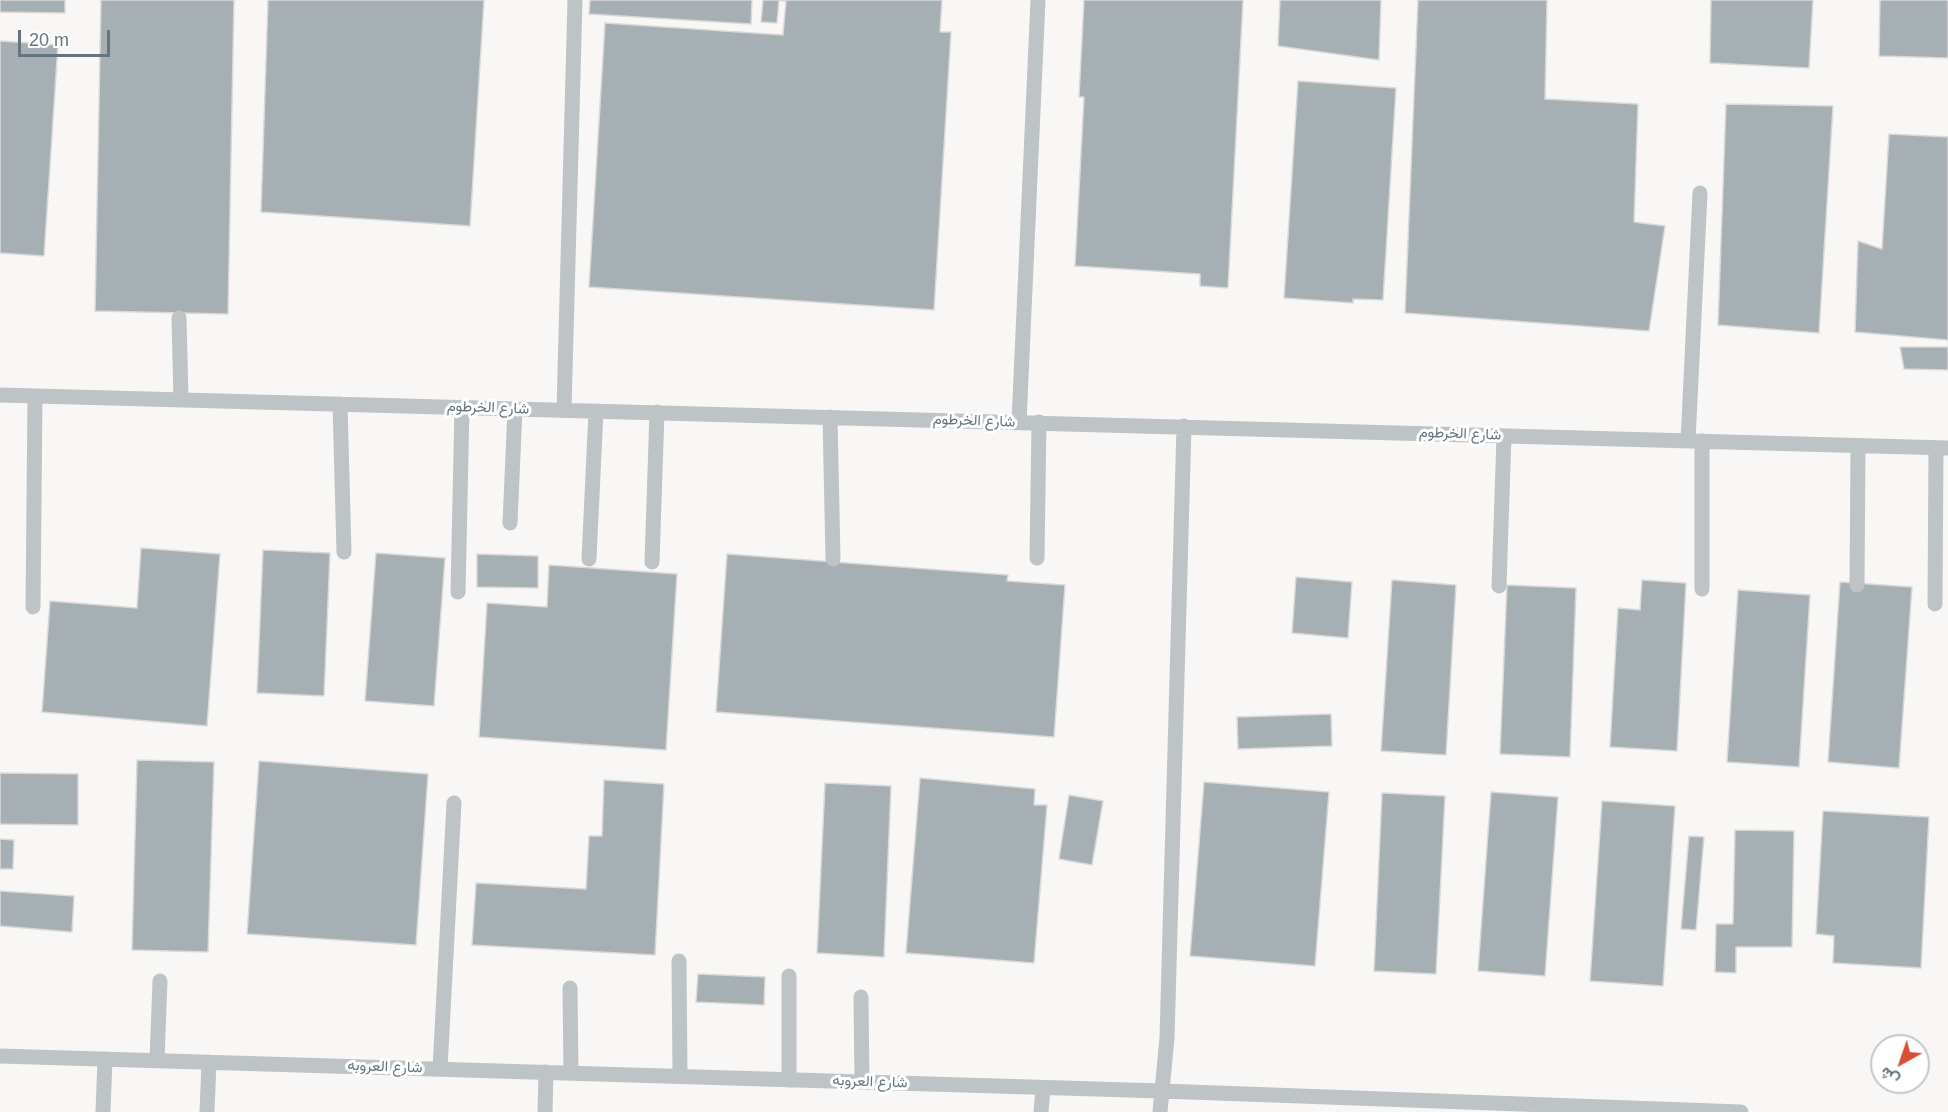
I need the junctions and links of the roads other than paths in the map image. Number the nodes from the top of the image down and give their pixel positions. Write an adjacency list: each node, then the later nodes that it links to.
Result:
1 (575, 0): 11 (lane)
2 (1038, 0): 15 (lane)
3 (1700, 193): 19 (lane)
4 (179, 318): 7 (lane)
5 (0, 395): 6 (lane, شارع الخرطوم)
6 (35, 396): 7 (lane, شارع الخرطوم); 33 (lane)
7 (182, 400): 8 (lane, شارع الخرطوم)
8 (340, 404): 9 (lane, شارع الخرطوم); 23 (lane)
9 (462, 407): 10 (lane, شارع الخرطوم); 31 (lane)
10 (515, 409): 11 (lane, شارع الخرطوم); 22 (lane)
11 (564, 410): 12 (lane, شارع الخرطوم)
12 (596, 411): 13 (lane, شارع الخرطوم); 26 (lane)
13 (657, 412): 14 (lane, شارع الخرطوم); 27 (lane)
14 (830, 417): 15 (lane, شارع الخرطوم); 25 (lane)
15 (1019, 422): 16 (lane, شارع الخرطوم)
16 (1039, 422): 17 (lane, شارع الخرطوم); 24 (lane)
17 (1185, 426): 18 (lane, شارع الخرطوم); 51 (lane)
18 (1504, 435): 19 (lane, شارع الخرطوم); 29 (lane)
19 (1695, 441): 20 (lane, شارع الخرطوم); 30 (lane)
20 (1858, 446): 21 (lane, شارع الخرطوم); 28 (lane)
21 (1942, 448): 32 (lane)
22 (510, 523)
23 (344, 552)
24 (1037, 558)
25 (833, 559)
26 (589, 560)
27 (652, 561)
28 (1857, 585)
29 (1500, 586)
30 (1702, 589)
31 (458, 592)
32 (1935, 604)
33 (33, 607)
34 (454, 803): 44 (lane)
35 (679, 961): 47 (lane)
36 (789, 976): 48 (lane)
37 (160, 981): 42 (lane)
38 (570, 988): 46 (lane)
39 (861, 997): 49 (lane)
40 (0, 1056): 41 (lane, شارع العروبه)
41 (105, 1059): 42 (lane, شارع العروبه); 53 (lane)
42 (158, 1060): 43 (lane, شارع العروبه)
43 (209, 1062): 44 (lane, شارع العروبه); 54 (lane)
44 (440, 1069): 45 (lane, شارع العروبه)
45 (546, 1072): 46 (lane, شارع العروبه); 55 (lane)
46 (570, 1073): 47 (lane, شارع العروبه)
47 (680, 1076): 48 (lane, شارع العروبه)
48 (789, 1080): 49 (lane, شارع العروبه)
49 (862, 1082): 50 (lane, شارع العروبه)
50 (1043, 1088): 51 (lane, شارع العروبه); 56 (lane)
51 (1162, 1091): 52 (lane, شارع العروبه); 57 (lane)
52 (1545, 1109): 58 (lane, شارع العروبه)
53 (103, 1112)
54 (207, 1112)
55 (545, 1112)
56 (1041, 1112)
57 (1160, 1112)
58 (1741, 1112)

